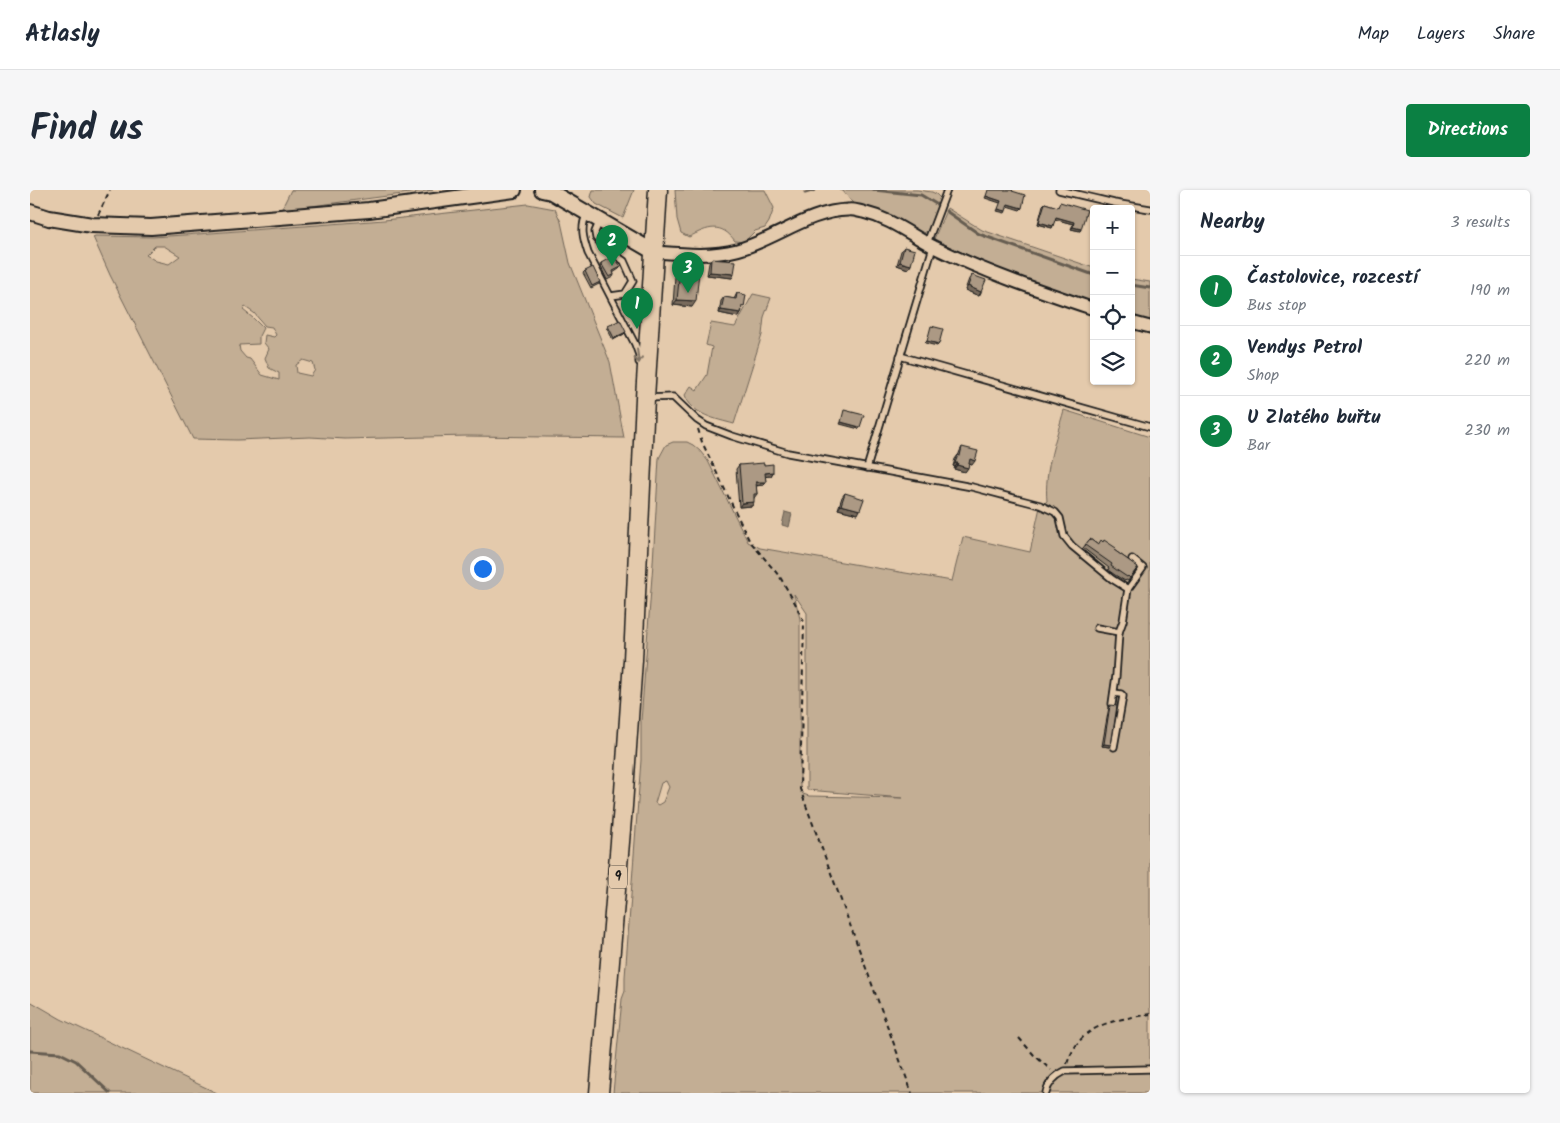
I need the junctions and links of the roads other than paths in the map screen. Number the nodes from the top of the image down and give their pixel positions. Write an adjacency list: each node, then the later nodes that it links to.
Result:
1 (514, 190): 7 (street)
2 (542, 190): 8 (street)
3 (658, 190): 11 (main road, 9)
4 (947, 190): 10 (lane)
5 (1059, 190): 6 (lane)
6 (1150, 209)
7 (30, 212)
8 (587, 213): 9 (street); 12 (lane)
9 (600, 220): 11 (street); 12 (lane)
10 (930, 245): 11 (street); 13 (street); 16 (lane)
11 (654, 252): 18 (main road, 9)
12 (611, 296): 17 (lane, one-way to 17)
13 (1090, 308)
14 (1135, 323): 15 (street)
15 (1150, 327)
16 (900, 356): 19 (lane); 20 (lane)
17 (638, 372)
18 (642, 395): 20 (lane); 29 (main road, 9)
19 (1150, 427)
20 (867, 468): 22 (lane)
21 (1132, 559): 22 (lane)
22 (1128, 589): 24 (lane)
23 (1097, 628): 24 (lane)
24 (1119, 632): 25 (lane)
25 (1114, 692): 26 (lane); 27 (lane)
26 (1112, 704)
27 (1114, 747)
28 (1150, 1069): 30 (lane)
29 (599, 1093)
30 (1046, 1093)

